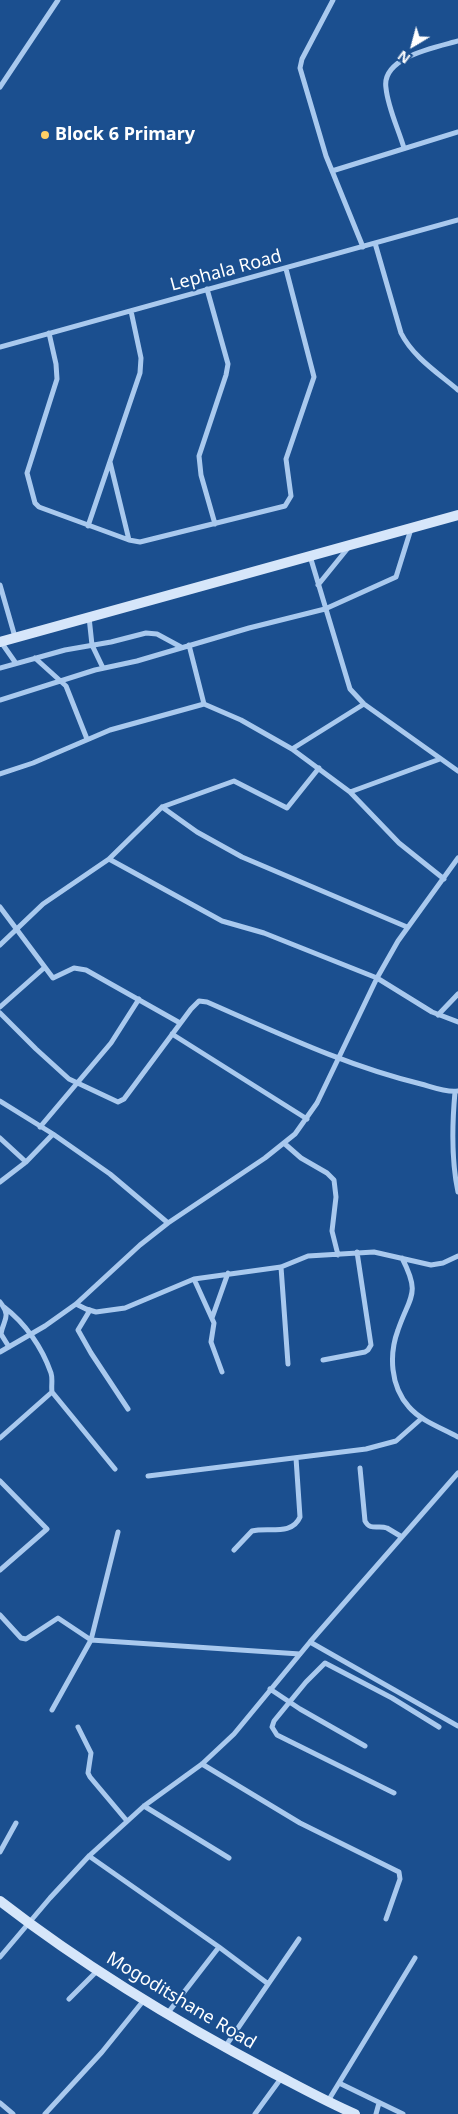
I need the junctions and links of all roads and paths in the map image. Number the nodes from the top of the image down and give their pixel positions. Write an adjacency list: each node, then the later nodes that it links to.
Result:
1 (58, 0): 4 (street)
2 (333, 0): 7 (street)
3 (458, 41): 6 (street)
4 (0, 87)
5 (458, 132): 6 (street)
6 (404, 148): 7 (street)
7 (332, 171): 10 (street)
8 (458, 223): 9 (street, Lephala Road)
9 (375, 243): 10 (street, Lephala Road); 16 (street)
10 (364, 246): 11 (street, Lephala Road)
11 (286, 269): 12 (street, Lephala Road); 19 (street)
12 (207, 289): 13 (street, Lephala Road); 19 (street)
13 (131, 311): 14 (street, Lephala Road); 17 (street)
14 (49, 333): 15 (street, Lephala Road); 20 (street)
15 (0, 347)
16 (458, 390)
17 (110, 462): 20 (street); 22 (street)
18 (458, 515): 21 (main road)
19 (215, 524): 22 (street)
20 (88, 526): 22 (street)
21 (411, 529): 23 (main road); 27 (street)
22 (129, 540)
23 (350, 545): 24 (main road); 26 (street)
24 (310, 556): 26 (street); 28 (main road)
25 (0, 585): 29 (street)
26 (318, 585): 27 (street)
27 (325, 609): 32 (street); 41 (street)
28 (89, 617): 29 (main road); 31 (street)
29 (15, 638): 30 (main road)
30 (0, 642): 35 (street)
31 (92, 645): 33 (street); 34 (street); 37 (street)
32 (189, 645): 33 (street); 40 (street)
33 (182, 647): 37 (street)
34 (35, 658): 35 (street); 38 (street)
35 (15, 662): 36 (street)
36 (0, 668)
37 (103, 668): 38 (street)
38 (61, 681): 39 (street); 42 (street)
39 (0, 700)
40 (204, 704): 42 (street); 43 (street)
41 (364, 704): 43 (street); 44 (street)
42 (87, 739): 47 (street)
43 (292, 749): 45 (street)
44 (440, 759): 46 (street); 48 (street)
45 (319, 768): 48 (street); 49 (street)
46 (458, 771)
47 (0, 774)
48 (350, 792): 52 (street)
49 (162, 807): 50 (street); 54 (street)
50 (109, 858): 55 (street); 58 (street)
51 (458, 858): 52 (street)
52 (444, 879): 54 (street)
53 (0, 907): 55 (street)
54 (407, 927): 58 (street)
55 (16, 930): 56 (street); 57 (street)
56 (0, 945)
57 (44, 968): 60 (street); 61 (street)
58 (377, 978): 63 (street); 67 (street)
59 (458, 994): 63 (street)
60 (139, 999): 65 (street); 68 (street)
61 (0, 1007)
62 (0, 1013): 68 (street)
63 (438, 1015): 64 (street)
64 (458, 1022)
65 (180, 1023): 66 (street); 67 (street)
66 (172, 1034): 68 (street); 71 (street)
67 (338, 1059): 69 (street); 71 (street)
68 (77, 1083): 72 (street)
69 (457, 1092): 78 (street)
70 (0, 1101): 72 (street)
71 (307, 1119): 75 (street)
72 (40, 1127): 73 (street)
73 (53, 1134): 76 (street); 79 (street)
74 (0, 1138): 76 (street)
75 (285, 1144): 79 (street); 81 (street)
76 (26, 1162): 77 (street)
77 (0, 1182)
78 (458, 1192)
79 (168, 1223): 88 (street)
80 (357, 1252): 81 (street); 83 (street); 95 (street)
81 (338, 1255): 84 (street)
82 (458, 1256): 83 (street)
83 (402, 1258): 100 (street)
84 (281, 1267): 85 (street); 96 (street)
85 (228, 1273): 86 (street); 91 (street)
86 (194, 1279): 90 (street); 91 (street)
87 (0, 1302): 89 (street)
88 (76, 1304): 90 (street); 92 (street)
89 (4, 1307): 92 (street); 93 (street)
90 (90, 1310): 99 (street)
91 (212, 1318): 97 (street)
92 (31, 1334): 93 (street); 98 (street)
93 (9, 1346): 94 (street)
94 (0, 1352)
95 (323, 1360)
96 (288, 1364)
97 (222, 1372)
98 (52, 1392): 102 (street); 105 (street)
99 (128, 1409)
100 (422, 1418): 101 (street); 103 (street)
101 (458, 1437)
102 (0, 1438)
103 (296, 1458): 107 (street); 111 (street)
104 (360, 1468): 110 (street)
105 (115, 1469)
106 (458, 1472): 110 (street)
107 (148, 1476)
108 (0, 1481): 112 (street)
109 (118, 1532): 114 (street)
110 (402, 1537): 115 (street)
111 (234, 1550)
112 (0, 1570)
113 (0, 1615): 114 (street)
114 (91, 1640): 116 (street); 119 (street)
115 (310, 1642): 116 (street); 120 (street)
116 (300, 1654): 117 (street)
117 (270, 1689): 118 (street); 124 (street)
118 (291, 1703): 122 (street); 123 (street); 125 (street)
119 (52, 1710)
120 (458, 1726)
121 (78, 1727): 127 (street)
122 (439, 1727)
123 (365, 1746)
124 (202, 1764): 126 (street); 133 (street)
125 (394, 1793)
126 (144, 1806): 127 (street); 131 (street)
127 (127, 1821): 130 (street)
128 (16, 1823): 129 (street)
129 (0, 1852)
130 (89, 1856): 134 (street); 136 (street)
131 (229, 1858)
132 (0, 1901): 134 (main road, Mogoditshane Road)
133 (386, 1919)
134 (29, 1923): 137 (street); 139 (main road, Mogoditshane Road)
135 (300, 1939): 140 (street)
136 (219, 1947): 140 (street); 143 (street)
137 (0, 1956)
138 (415, 1958): 146 (street)
139 (98, 1970): 141 (street); 142 (main road, Mogoditshane Road)
140 (268, 1983): 144 (street)
141 (69, 1999)
142 (144, 2000): 143 (main road, Mogoditshane Road); 152 (street)
143 (167, 2014): 144 (main road, Mogoditshane Road)
144 (225, 2048): 145 (main road, Mogoditshane Road)
145 (282, 2077): 147 (main road, Mogoditshane Road); 153 (street)
146 (338, 2083): 147 (street); 149 (street)
147 (328, 2101): 150 (main road, Mogoditshane Road)
148 (0, 2103): 151 (street)
149 (379, 2103): 154 (street); 155 (street)
150 (348, 2113)
151 (12, 2114)
152 (45, 2114)
153 (255, 2114)
154 (376, 2114)
155 (403, 2114)

